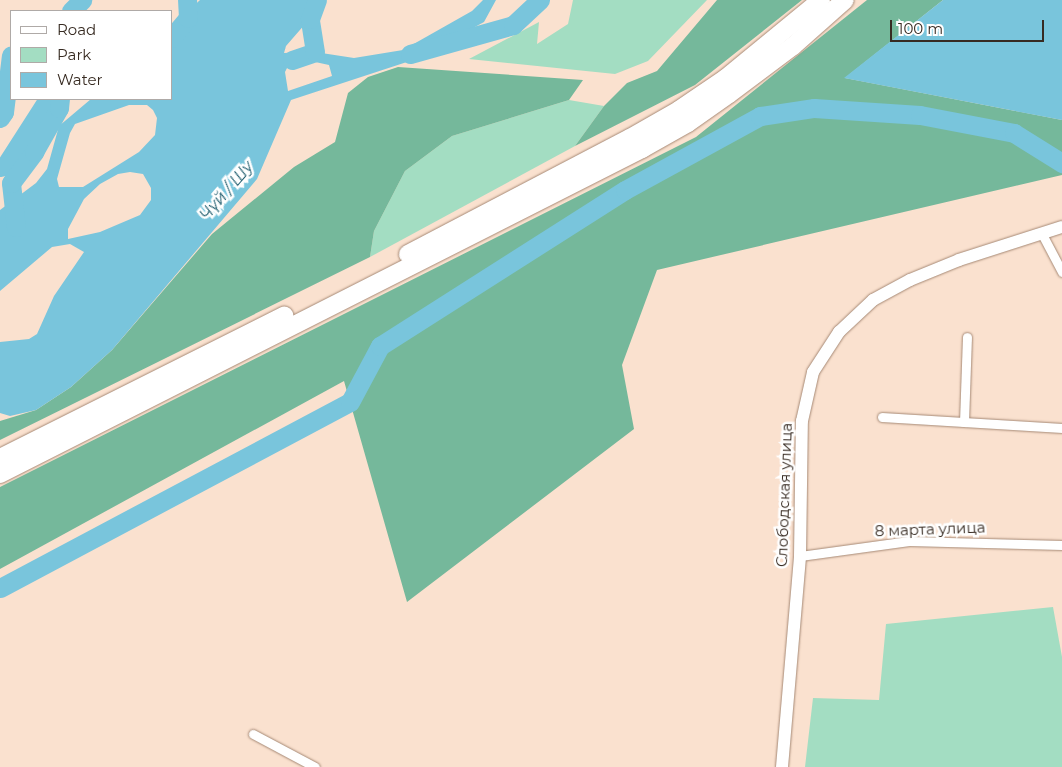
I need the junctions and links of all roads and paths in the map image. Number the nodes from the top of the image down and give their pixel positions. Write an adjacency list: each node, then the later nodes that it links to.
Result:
1 (821, 0): 10 (highway)
2 (845, 0): 11 (highway)
3 (1062, 227): 4 (street, Слободская улица)
4 (1042, 234): 5 (street); 13 (street, Слободская улица)
5 (1062, 272)
6 (967, 337): 8 (street)
7 (882, 417): 8 (street)
8 (964, 422): 9 (street)
9 (1062, 428)
10 (0, 458)
11 (0, 474)
12 (1062, 545): 13 (street, 8 марта улица)
13 (800, 556): 16 (street, Слободская улица)
14 (253, 734): 15 (street)
15 (315, 767)
16 (782, 767)

